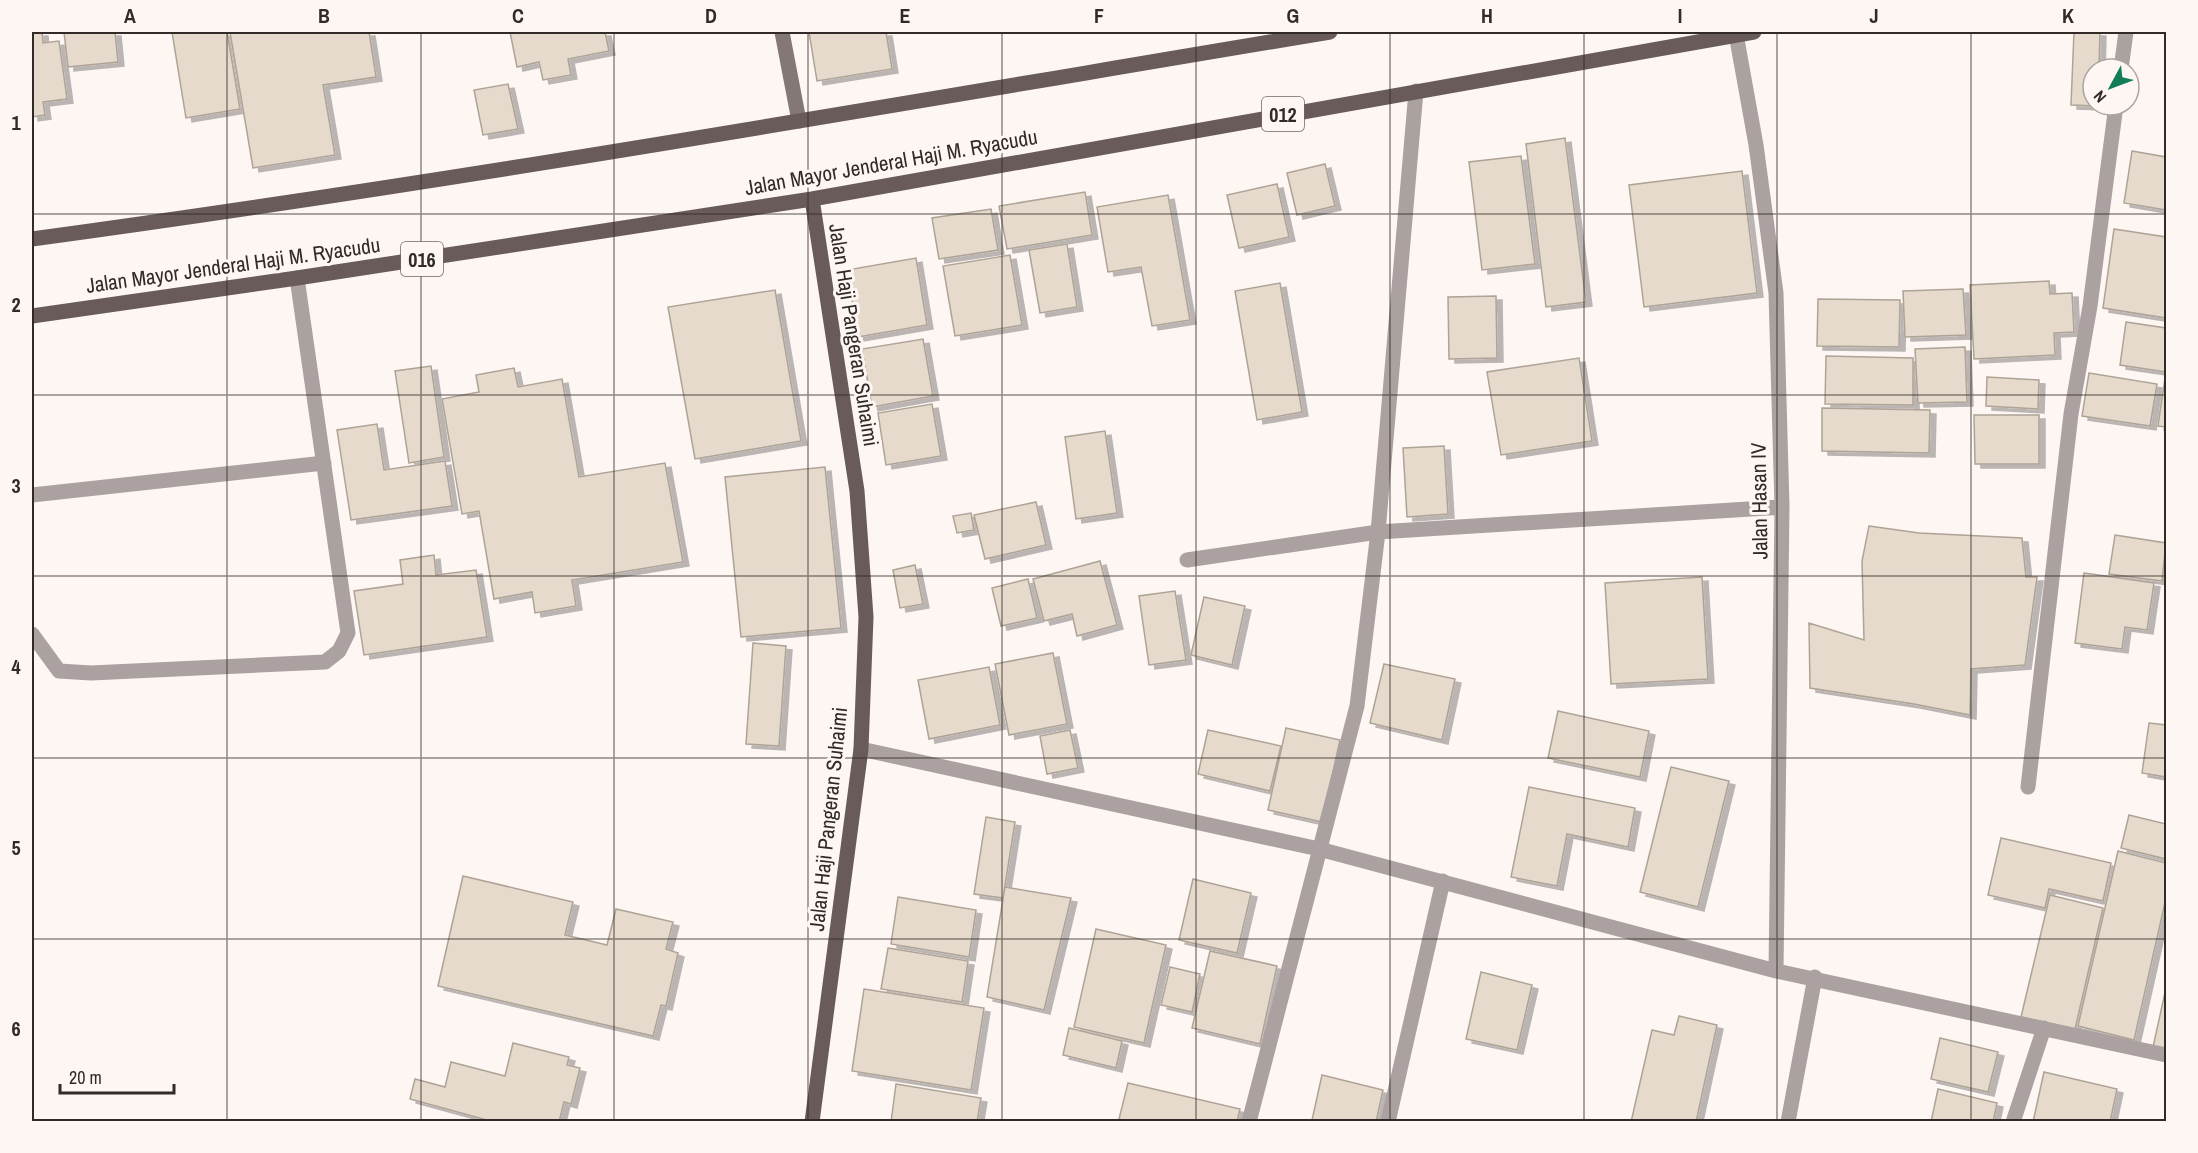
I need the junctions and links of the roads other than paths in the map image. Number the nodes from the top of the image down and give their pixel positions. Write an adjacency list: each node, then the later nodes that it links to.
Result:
1 (782, 32): 9 (street)
2 (1330, 32): 9 (main road)
3 (1754, 32): 5 (main road, Jalan Mayor Jenderal Haji M. Ryacudu / 012)
4 (2126, 32): 6 (street)
5 (1736, 34): 7 (main road, Jalan Mayor Jenderal Haji M. Ryacudu / 012); 16 (street, Jalan Hasan IV)
6 (2123, 57)
7 (1416, 91): 10 (main road, Jalan Mayor Jenderal Haji M. Ryacudu / 012); 17 (street)
8 (2114, 117): 21 (street)
9 (799, 121): 11 (main road)
10 (812, 199): 12 (main road, Jalan Mayor Jenderal Haji M. Ryacudu / 016); 20 (main road, Jalan Haji Pangeran Suhaimi)
11 (32, 239)
12 (297, 278): 13 (main road, Jalan Mayor Jenderal Haji M. Ryacudu / 016); 14 (street)
13 (32, 316)
14 (324, 463): 15 (street); 19 (street)
15 (32, 495)
16 (1782, 507): 17 (street); 24 (street, Jalan Hasan IV)
17 (1378, 532): 18 (street); 22 (street)
18 (1187, 560)
19 (32, 634)
20 (861, 749): 22 (street); 28 (main road, Jalan Haji Pangeran Suhaimi)
21 (2028, 787)
22 (1319, 849): 23 (street); 29 (street)
23 (1443, 881): 24 (street); 30 (street)
24 (1776, 970): 25 (street)
25 (1815, 977): 26 (street); 31 (street)
26 (2044, 1028): 27 (street); 32 (street)
27 (2166, 1055)
28 (812, 1122)
29 (1249, 1122)
30 (1388, 1122)
31 (1788, 1122)
32 (2013, 1122)

